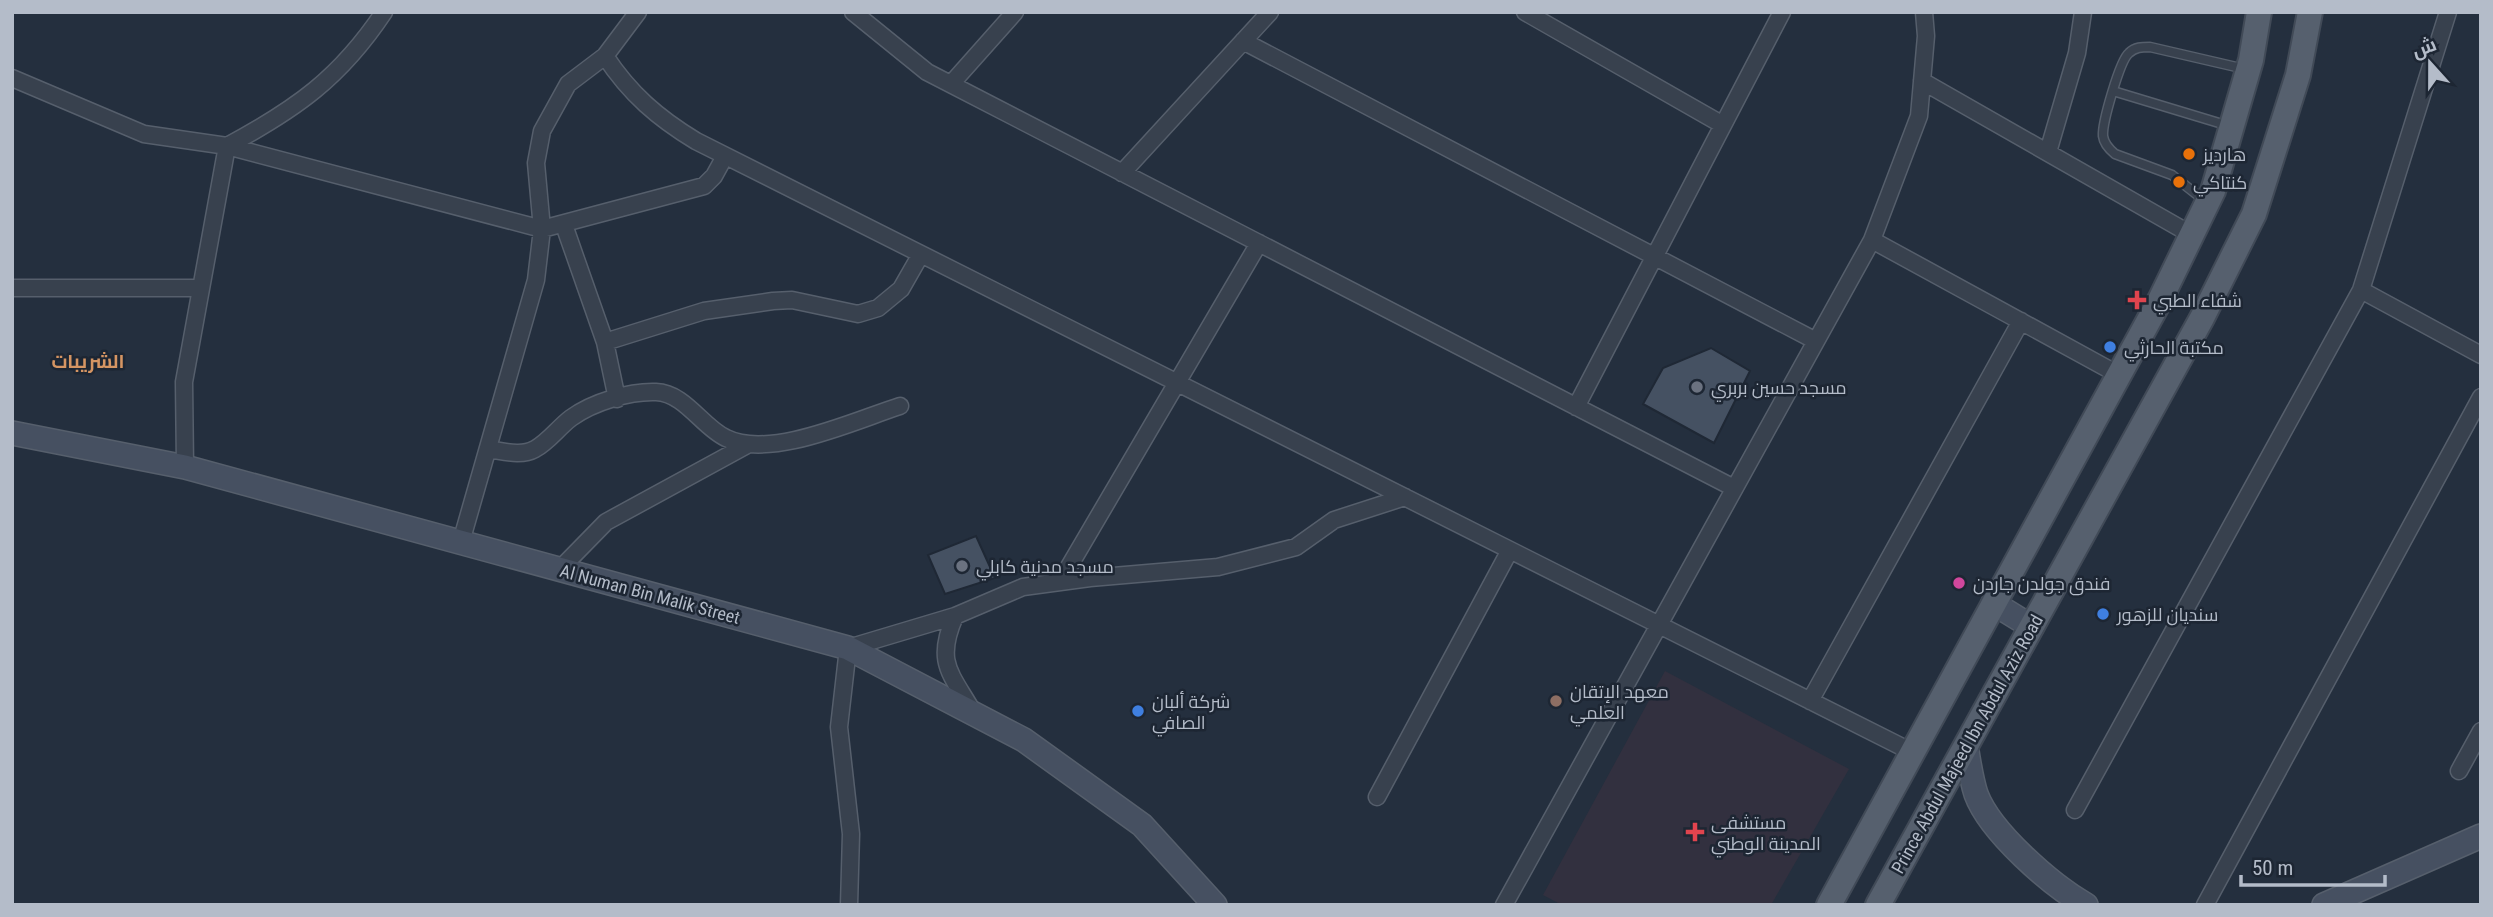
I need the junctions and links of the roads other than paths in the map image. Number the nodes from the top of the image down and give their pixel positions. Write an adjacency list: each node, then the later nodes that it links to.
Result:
1 (384, 12): 22 (street)
2 (638, 12): 14 (street)
3 (853, 12): 18 (street)
4 (1015, 12): 18 (street)
5 (1270, 12): 13 (street)
6 (1525, 12): 20 (street)
7 (1782, 12): 20 (street)
8 (1924, 12): 17 (street)
9 (2083, 12): 23 (street)
10 (2259, 12): 15 (main road)
11 (2310, 12): 60 (main road, Prince Abdul Majeed Ibn Abdul Aziz Road)
12 (2448, 12): 36 (street)
13 (1243, 41): 25 (street); 33 (street)
14 (606, 56): 24 (street); 28 (street)
15 (2248, 70): 19 (lane); 21 (main road)
16 (12, 78): 22 (street)
17 (1922, 81): 23 (street); 30 (street)
18 (951, 84): 25 (street)
19 (2113, 90): 21 (lane); 26 (lane)
20 (1723, 125): 33 (street)
21 (2231, 127): 26 (main road)
22 (227, 146): 28 (street); 35 (street)
23 (2048, 152): 29 (street)
24 (725, 156): 27 (street); 32 (street)
25 (1122, 173): 31 (street)
26 (2207, 202): 29 (main road)
27 (564, 225): 28 (street); 39 (street)
28 (542, 229): 49 (street)
29 (2192, 235): 41 (main road)
30 (1872, 240): 37 (street); 38 (street)
31 (1259, 243): 42 (street); 46 (street)
32 (921, 254): 39 (street); 42 (street)
33 (1655, 256): 38 (street); 46 (street)
34 (12, 288): 35 (street)
35 (201, 288): 50 (street)
36 (2361, 290): 40 (street); 69 (street)
37 (2021, 321): 41 (street); 62 (street)
38 (1816, 341): 51 (street)
39 (605, 342): 44 (street)
40 (2481, 355)
41 (2119, 375): 57 (main road)
42 (1177, 383): 52 (street); 56 (street)
43 (2481, 397): 77 (street)
44 (617, 399): 48 (street); 49 (street)
45 (900, 406): 48 (street)
46 (1576, 407): 51 (street)
47 (12, 433): 50 (main road, Al Numan Bin Malik Street)
48 (749, 444): 55 (street)
49 (488, 449): 53 (street)
50 (185, 467): 53 (main road, Al Numan Bin Malik Street)
51 (1734, 488): 59 (street)
52 (1405, 497): 54 (street); 56 (street)
53 (461, 542): 55 (main road, Al Numan Bin Malik Street)
54 (1510, 550): 59 (street); 68 (street)
55 (560, 569): 61 (main road, Al Numan Bin Malik Street)
56 (1060, 582): 58 (street)
57 (1993, 603): 60 (main road); 66 (main road)
58 (955, 615): 61 (street); 63 (street)
59 (1659, 625): 62 (street); 73 (street)
60 (2032, 626): 65 (main road, Prince Abdul Majeed Ibn Abdul Aziz Road)
61 (848, 649): 63 (main road, Al Numan Bin Malik Street); 71 (street)
62 (1810, 701): 66 (street)
63 (974, 715): 72 (main road, Al Numan Bin Malik Street)
64 (2481, 731): 67 (street)
65 (1966, 746): 75 (main road, Prince Abdul Majeed Ibn Abdul Aziz Road); 76 (main road)
66 (1912, 752): 74 (main road)
67 (2459, 771)
68 (1377, 797)
69 (2075, 810)
70 (2481, 836): 78 (main road)
71 (849, 905)
72 (1215, 905)
73 (1504, 905)
74 (1829, 905)
75 (1878, 905)
76 (2086, 905)
77 (2205, 905)
78 (2324, 905)

